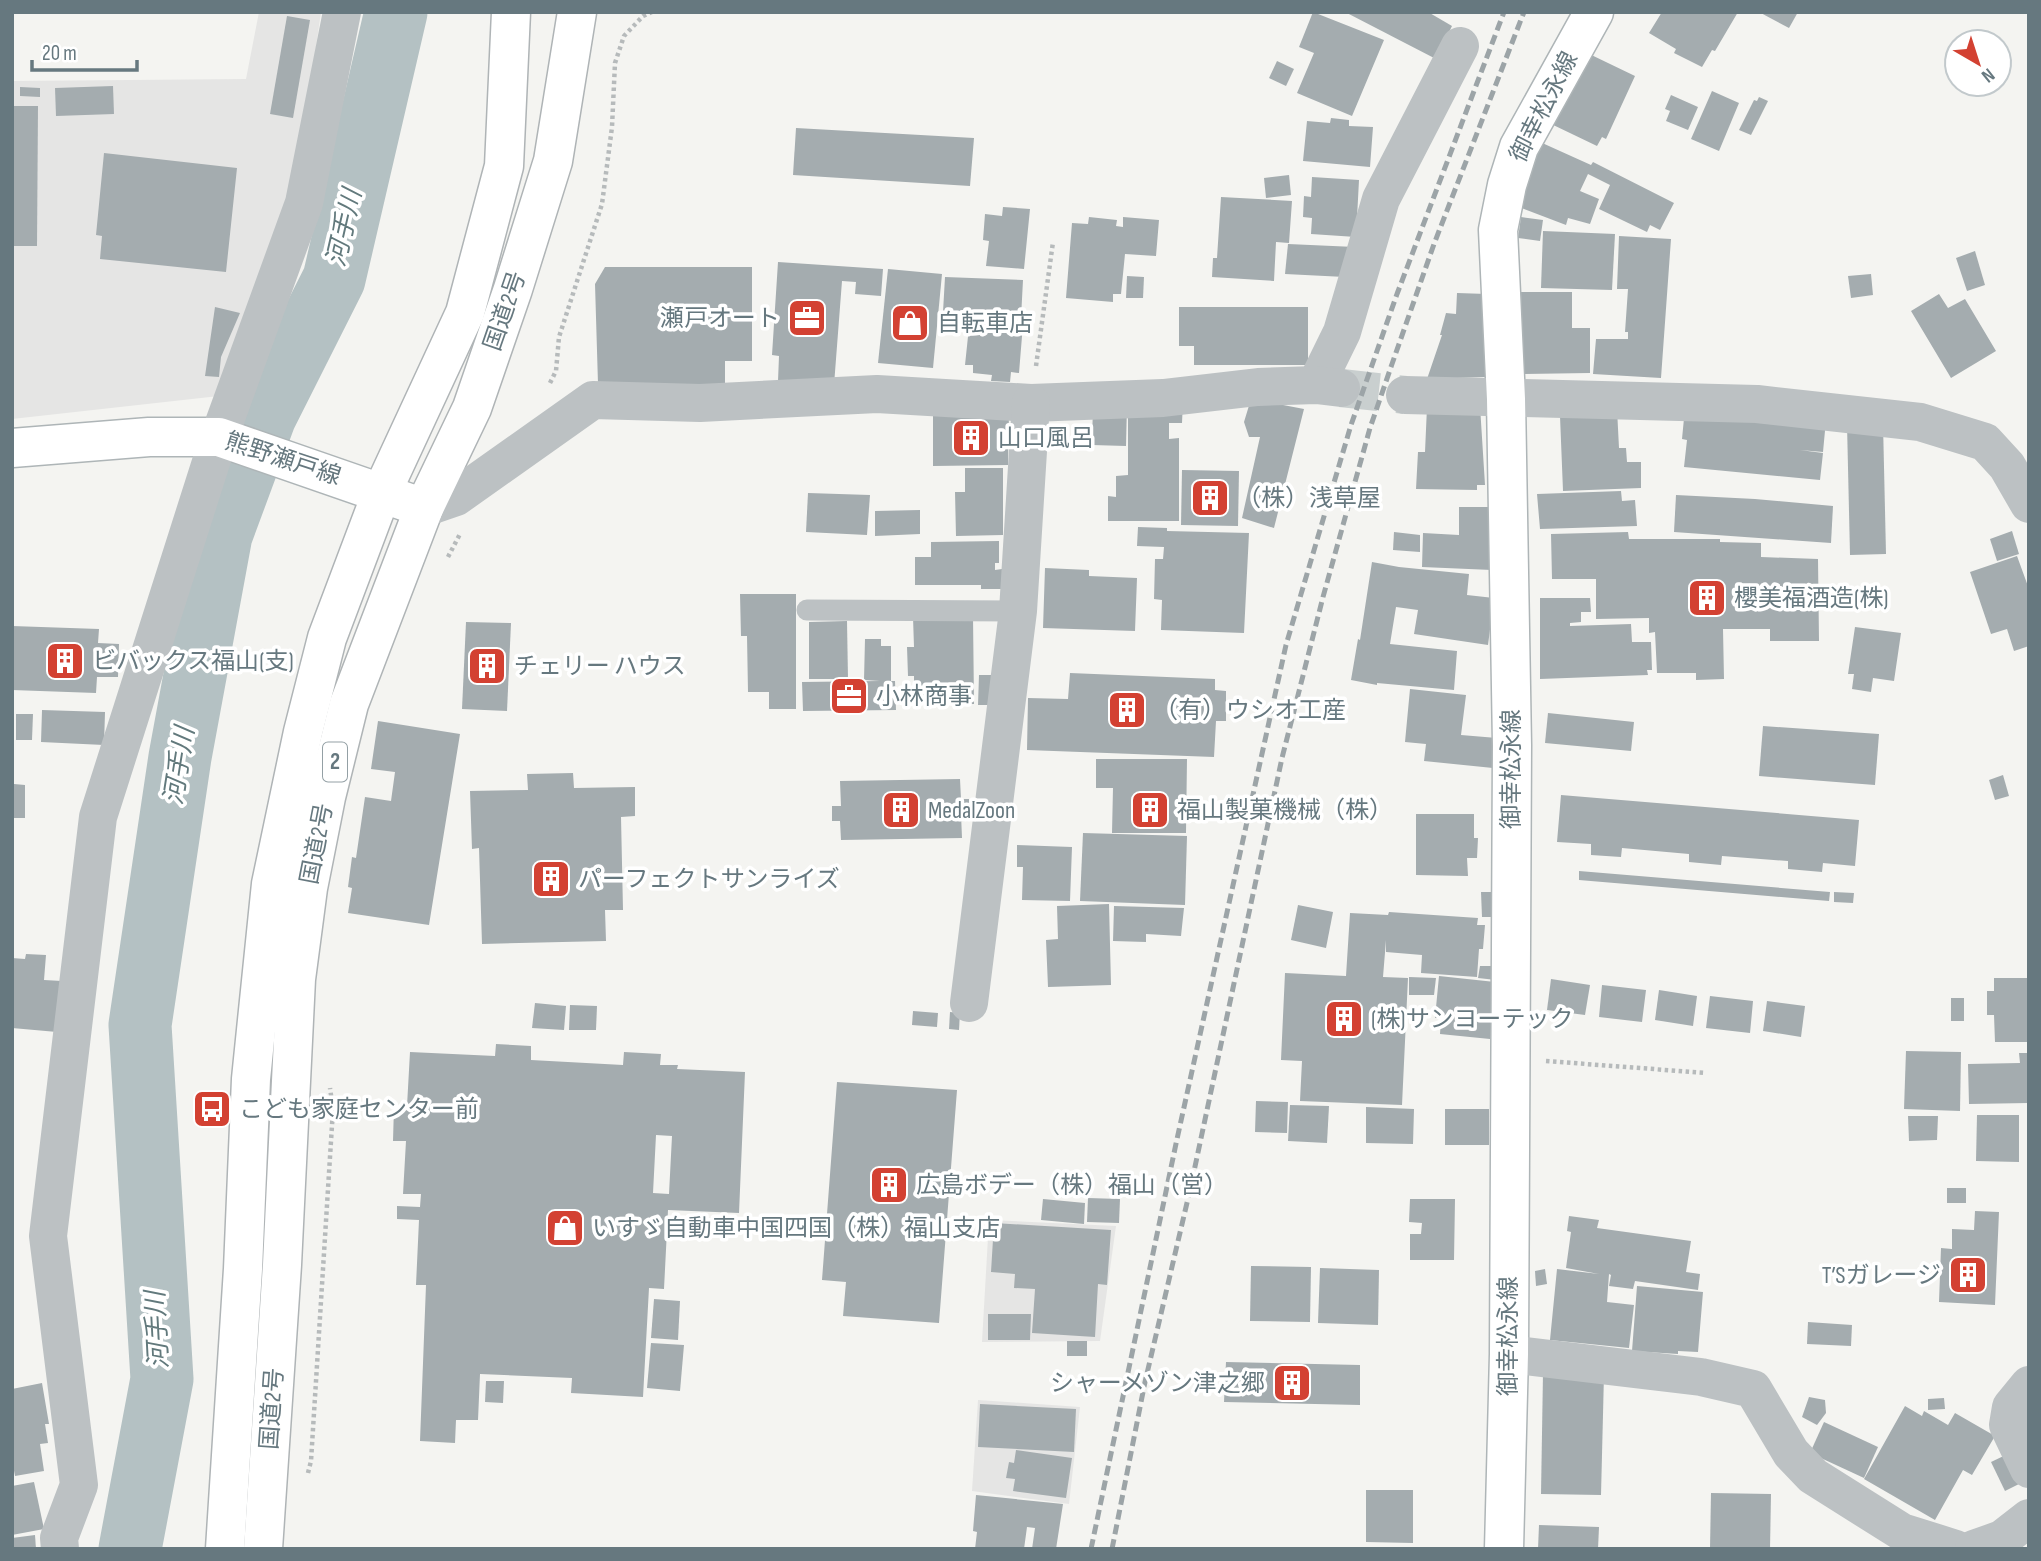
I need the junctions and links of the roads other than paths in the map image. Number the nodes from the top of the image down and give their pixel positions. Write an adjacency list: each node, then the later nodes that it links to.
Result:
1 (342, 12): 9 (street)
2 (511, 12): 11 (main road, 国道2号 / 2)
3 (577, 12): 13 (main road, 国道2号 / 2)
4 (1594, 12): 7 (main road, 御幸松永線)
5 (1460, 46): 8 (street)
6 (1405, 395): 7 (street)
7 (1506, 398): 12 (street); 17 (main road, 御幸松永線)
8 (1031, 403): 13 (street); 15 (street)
9 (219, 437): 10 (main road, 熊野瀬戸線); 11 (main road, 熊野瀬戸線); 20 (street)
10 (12, 448)
11 (382, 492): 13 (main road, 熊野瀬戸線); 24 (main road, 国道2号 / 2)
12 (2029, 505)
13 (424, 508): 25 (main road, 国道2号 / 2)
14 (807, 610): 15 (lane)
15 (1017, 611): 16 (street)
16 (969, 1003)
17 (1509, 1354): 26 (main road, 御幸松永線); 27 (street)
18 (2029, 1385): 19 (street)
19 (2029, 1469)
20 (79, 1485): 22 (street); 23 (street)
21 (2029, 1518): 28 (street)
22 (53, 1549)
23 (60, 1549)
24 (226, 1549)
25 (263, 1549)
26 (1504, 1549)
27 (1956, 1549)
28 (1974, 1549)

